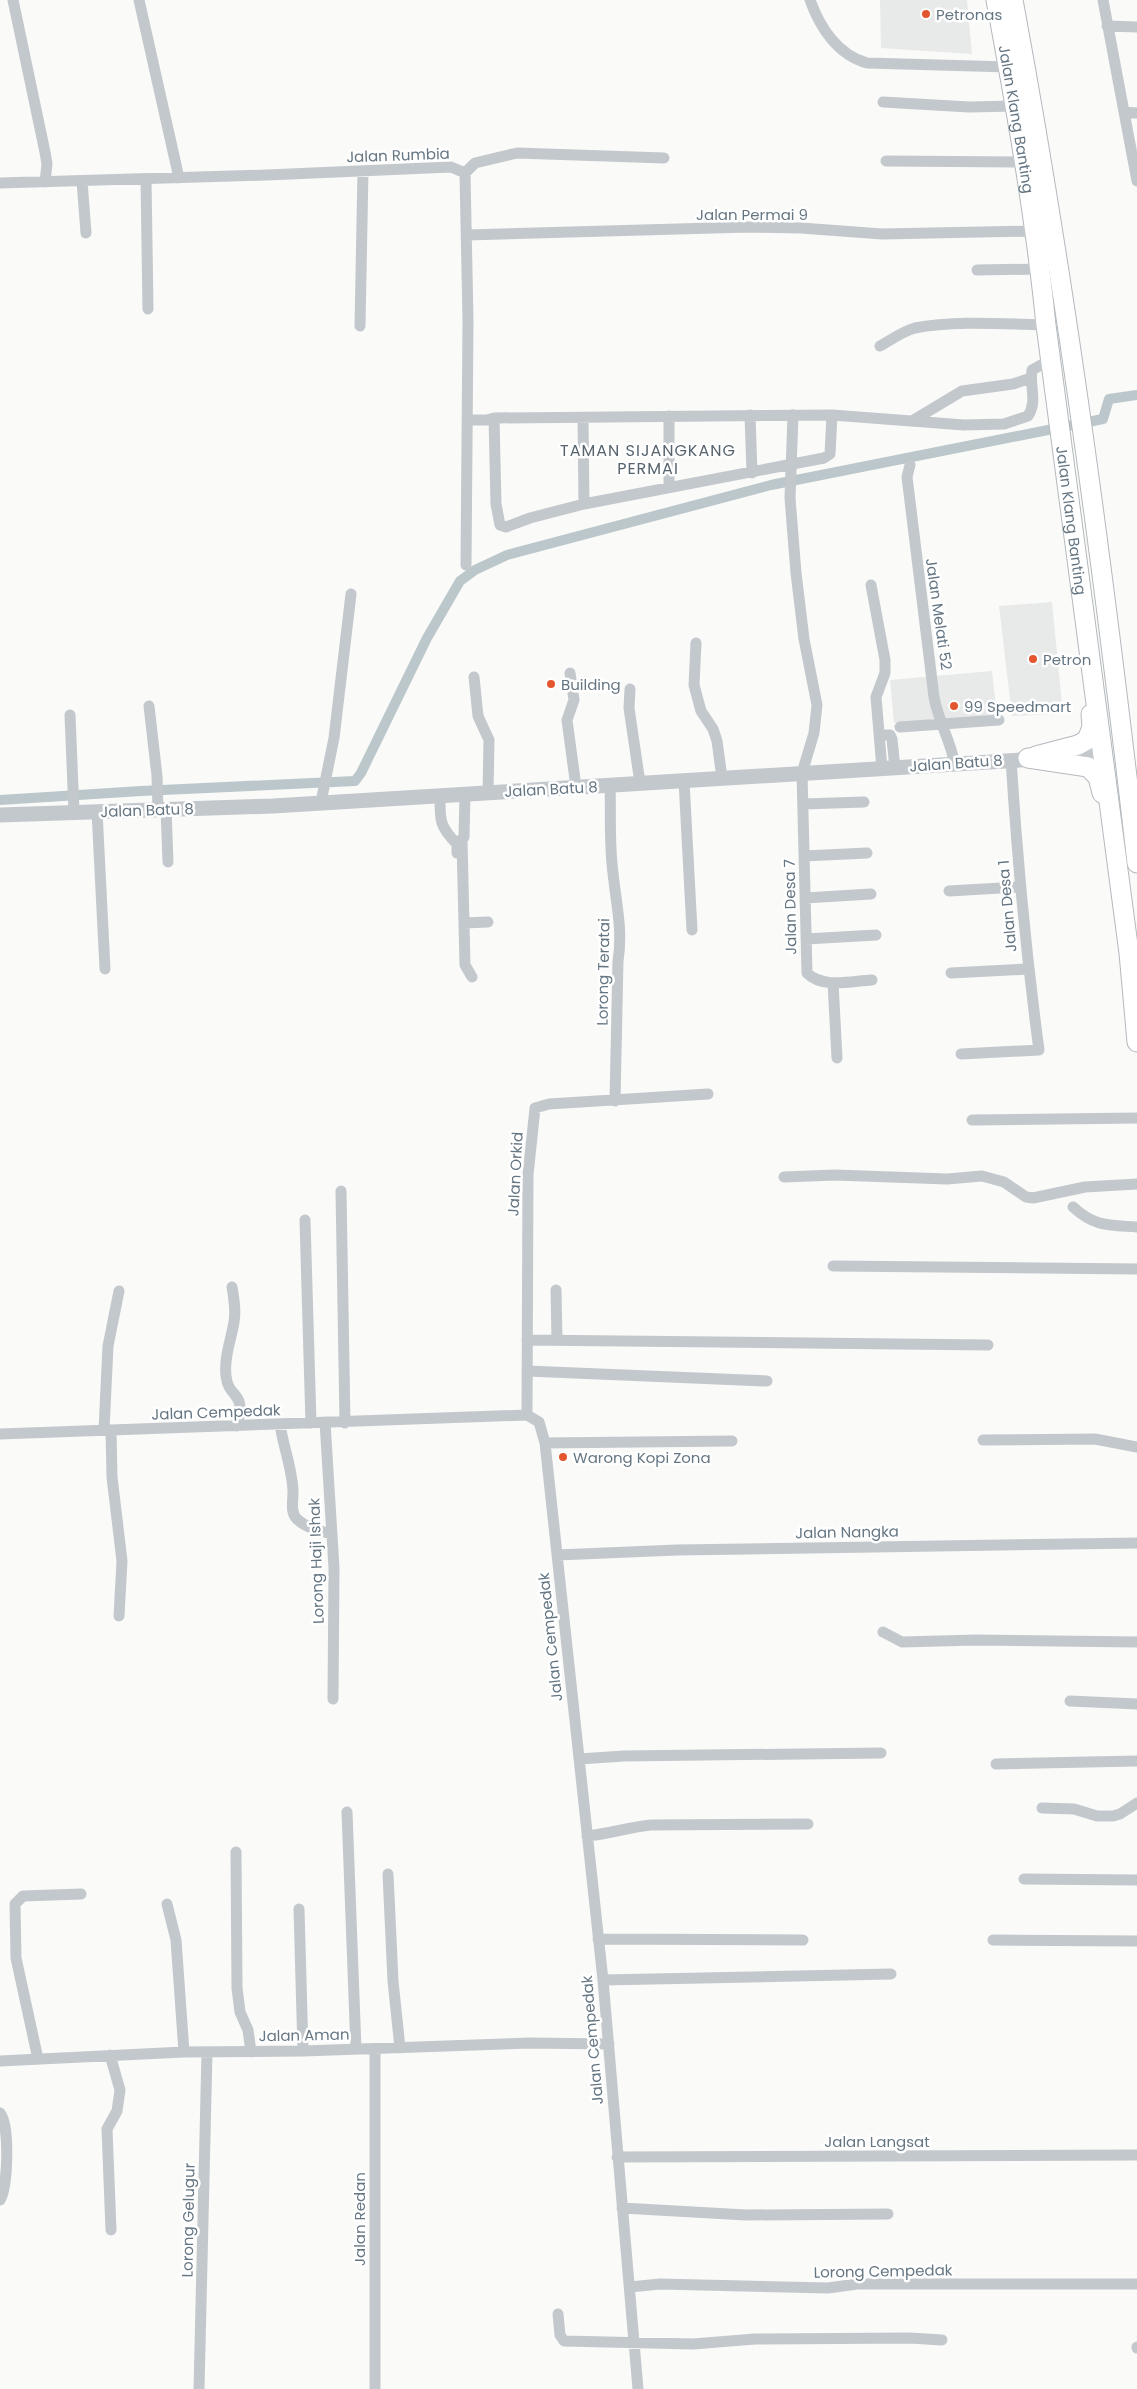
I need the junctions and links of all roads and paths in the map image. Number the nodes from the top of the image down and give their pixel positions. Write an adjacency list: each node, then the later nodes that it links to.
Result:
1 (13, 0): 24 (street)
2 (139, 0): 19 (street)
3 (810, 0): 9 (street)
4 (996, 0): 9 (highway, Jalan Klang Banting)
5 (1013, 0): 57 (highway, Jalan Klang Banting)
6 (1102, 0): 7 (street)
7 (1107, 26): 8 (street); 12 (street)
8 (1137, 27)
9 (1009, 67): 11 (highway, Jalan Klang Banting)
10 (883, 102): 11 (street)
11 (1016, 106): 16 (highway, Jalan Klang Banting)
12 (1124, 112): 13 (street); 22 (street)
13 (1137, 113)
14 (664, 158): 18 (street)
15 (886, 161): 16 (street)
16 (1026, 162): 25 (highway, Jalan Klang Banting)
17 (363, 171): 18 (street, Jalan Rumbia); 19 (street, Jalan Rumbia); 32 (street)
18 (465, 173): 27 (street, Jalan Rumbia)
19 (179, 178): 20 (street, Jalan Rumbia)
20 (146, 179): 21 (street, Jalan Rumbia); 30 (street)
21 (82, 181): 24 (street, Jalan Rumbia); 26 (street)
22 (1137, 181)
23 (0, 182): 24 (street, Jalan Rumbia)
24 (44, 182)
25 (1036, 230): 27 (street, Jalan Permai 9); 28 (highway, Jalan Klang Banting)
26 (86, 233)
27 (467, 235): 42 (street, Jalan Rumbia)
28 (1040, 269): 29 (street); 31 (highway, Jalan Klang Banting)
29 (977, 270)
30 (148, 309)
31 (1046, 325): 33 (street); 34 (highway, Jalan Klang Banting)
32 (360, 326)
33 (880, 346)
34 (1053, 366): 35 (street); 52 (highway, Jalan Klang Banting)
35 (1031, 378): 43 (street); 43 (street)
36 (792, 414): 37 (street); 38 (street); 45 (street, Jalan Desa 7)
37 (750, 415): 39 (street); 46 (street)
38 (832, 415): 43 (street); 45 (street)
39 (669, 416): 41 (street); 47 (street)
40 (494, 418): 41 (street); 42 (street); 48 (street)
41 (583, 418): 48 (street)
42 (468, 420): 49 (street, Jalan Rumbia)
43 (912, 421)
44 (910, 465): 61 (street, Jalan Melati 52)
45 (791, 469): 46 (street); 67 (street, Jalan Desa 7)
46 (752, 473): 47 (street)
47 (670, 487): 48 (street)
48 (584, 504)
49 (466, 564)
50 (871, 585): 66 (street)
51 (351, 594): 75 (street)
52 (1086, 629): 63 (highway, Jalan Klang Banting); 64 (highway)
53 (696, 643): 68 (street)
54 (570, 673): 72 (street)
55 (474, 677): 73 (street)
56 (630, 689): 70 (street)
57 (1118, 697): 63 (highway); 87 (highway, Jalan Klang Banting)
58 (149, 706): 80 (street)
59 (70, 715): 79 (street)
60 (1000, 720): 61 (street)
61 (944, 724): 62 (street); 65 (street, Jalan Melati 52)
62 (900, 727)
63 (1103, 755): 64 (street, Jalan Batu 8); 88 (highway); 92 (highway, Jalan Klang Banting)
64 (1020, 759): 65 (street, Jalan Batu 8); 90 (street, Jalan Desa 1); 92 (highway)
65 (955, 764): 66 (street, Jalan Batu 8)
66 (889, 768): 67 (street, Jalan Batu 8)
67 (802, 773): 68 (street, Jalan Batu 8); 78 (street, Jalan Desa 7)
68 (722, 778): 69 (street, Jalan Batu 8)
69 (684, 781): 70 (street, Jalan Batu 8); 97 (street)
70 (640, 783): 71 (street, Jalan Batu 8)
71 (610, 785): 72 (street, Jalan Batu 8); 110 (street, Lorong Teratai)
72 (576, 787): 73 (street, Jalan Batu 8)
73 (488, 793): 74 (street, Jalan Batu 8)
74 (466, 794): 76 (street, Jalan Batu 8); 83 (street)
75 (322, 796): 76 (street, Jalan Batu 8); 80 (street, Jalan Batu 8)
76 (440, 796): 83 (street)
77 (864, 802): 78 (street)
78 (803, 804): 85 (street, Jalan Desa 7)
79 (73, 806): 81 (street, Jalan Batu 8); 82 (street, Jalan Batu 8)
80 (161, 806): 81 (street, Jalan Batu 8); 86 (street)
81 (97, 812): 100 (street)
82 (0, 815)
83 (459, 842): 89 (street); 96 (street)
84 (867, 853): 85 (street)
85 (804, 856): 94 (street, Jalan Desa 7)
86 (168, 862)
87 (1137, 863)
88 (1137, 875)
89 (457, 886)
90 (1020, 887): 91 (street); 101 (street, Jalan Desa 1)
91 (949, 891)
92 (1121, 892): 106 (highway, Jalan Klang Banting)
93 (871, 894): 94 (street)
94 (805, 898): 99 (street, Jalan Desa 7)
95 (488, 922): 96 (street)
96 (464, 923): 103 (street)
97 (692, 930)
98 (876, 934): 99 (street)
99 (806, 939): 105 (street, Jalan Desa 7)
100 (104, 969)
101 (1028, 969): 102 (street); 107 (street, Jalan Desa 1)
102 (951, 973)
103 (472, 977)
104 (872, 980): 105 (street, Jalan Desa 7)
105 (833, 983): 108 (street)
106 (1137, 1042)
107 (961, 1054)
108 (836, 1058)
109 (708, 1094): 110 (street, Jalan Orkid)
110 (616, 1101): 124 (street, Jalan Orkid)
111 (1137, 1118): 112 (street)
112 (972, 1120)
113 (784, 1177): 114 (street)
114 (1137, 1184)
115 (341, 1191): 131 (street)
116 (1073, 1207): 118 (street)
117 (305, 1220): 132 (street)
118 (1137, 1227)
119 (833, 1266): 120 (street)
120 (1137, 1268)
121 (232, 1287): 134 (street)
122 (556, 1290): 125 (street)
123 (119, 1291): 135 (street)
124 (528, 1340): 125 (street); 127 (street, Jalan Orkid)
125 (557, 1340): 126 (street)
126 (988, 1345)
127 (527, 1371): 128 (street); 129 (street, Jalan Orkid)
128 (767, 1381)
129 (527, 1415): 131 (street, Jalan Cempedak); 139 (street, Jalan Cempedak)
130 (325, 1422): 131 (street, Jalan Cempedak); 132 (street, Jalan Cempedak); 141 (street, Lorong Haji Ishak)
131 (345, 1422)
132 (311, 1423): 133 (street, Jalan Cempedak)
133 (280, 1424): 134 (street, Jalan Cempedak); 141 (street)
134 (237, 1426): 135 (street, Jalan Cempedak)
135 (108, 1430): 136 (street, Jalan Cempedak); 144 (street)
136 (0, 1434)
137 (983, 1440): 140 (street)
138 (732, 1441): 139 (street)
139 (545, 1443): 143 (street, Jalan Cempedak)
140 (1137, 1447)
141 (332, 1534): 147 (street, Lorong Haji Ishak)
142 (1137, 1543): 143 (street, Jalan Nangka)
143 (557, 1555): 151 (street, Jalan Cempedak)
144 (120, 1616)
145 (883, 1632): 146 (street)
146 (1137, 1642)
147 (332, 1699)
148 (1070, 1701): 149 (street)
149 (1137, 1704)
150 (881, 1753): 151 (street)
151 (579, 1759): 158 (street, Jalan Cempedak)
152 (1137, 1761): 153 (street)
153 (996, 1764)
154 (1137, 1803): 155 (street)
155 (1042, 1808)
156 (347, 1812): 173 (street)
157 (808, 1824): 158 (street)
158 (588, 1836): 166 (street, Jalan Cempedak)
159 (236, 1852): 179 (street)
160 (388, 1874): 172 (street)
161 (1024, 1879): 162 (street)
162 (1137, 1880)
163 (81, 1894): 181 (street)
164 (167, 1904): 177 (street)
165 (299, 1909): 175 (street)
166 (598, 1939): 167 (street); 171 (street, Jalan Cempedak)
167 (803, 1940)
168 (993, 1940): 169 (street)
169 (1137, 1941)
170 (891, 1974): 171 (street)
171 (602, 1980): 174 (street, Jalan Cempedak)
172 (400, 2039): 174 (street, Jalan Aman); 176 (street, Jalan Aman)
173 (355, 2041): 175 (street, Jalan Aman); 176 (street, Jalan Aman)
174 (609, 2044): 185 (street, Jalan Cempedak)
175 (303, 2047): 179 (street, Jalan Aman)
176 (374, 2049): 196 (street, Jalan Redan)
177 (184, 2052): 178 (street, Jalan Aman); 180 (street, Jalan Aman)
178 (207, 2052): 179 (street, Jalan Aman); 195 (street, Lorong Gelugur)
179 (251, 2052)
180 (110, 2055): 181 (street, Jalan Aman); 189 (street)
181 (38, 2059): 182 (street, Jalan Aman)
182 (0, 2061)
183 (0, 2113): 186 (street)
184 (1137, 2155): 185 (street, Jalan Langsat)
185 (617, 2157): 187 (street, Jalan Cempedak)
186 (0, 2200)
187 (622, 2208): 188 (street); 191 (street, Jalan Cempedak)
188 (888, 2214)
189 (110, 2230)
190 (1137, 2284): 191 (street, Lorong Cempedak)
191 (630, 2287): 194 (street, Jalan Cempedak)
192 (558, 2314): 194 (street)
193 (942, 2340): 194 (street)
194 (634, 2341): 197 (street, Jalan Cempedak)
195 (199, 2389)
196 (375, 2389)
197 (638, 2389)

